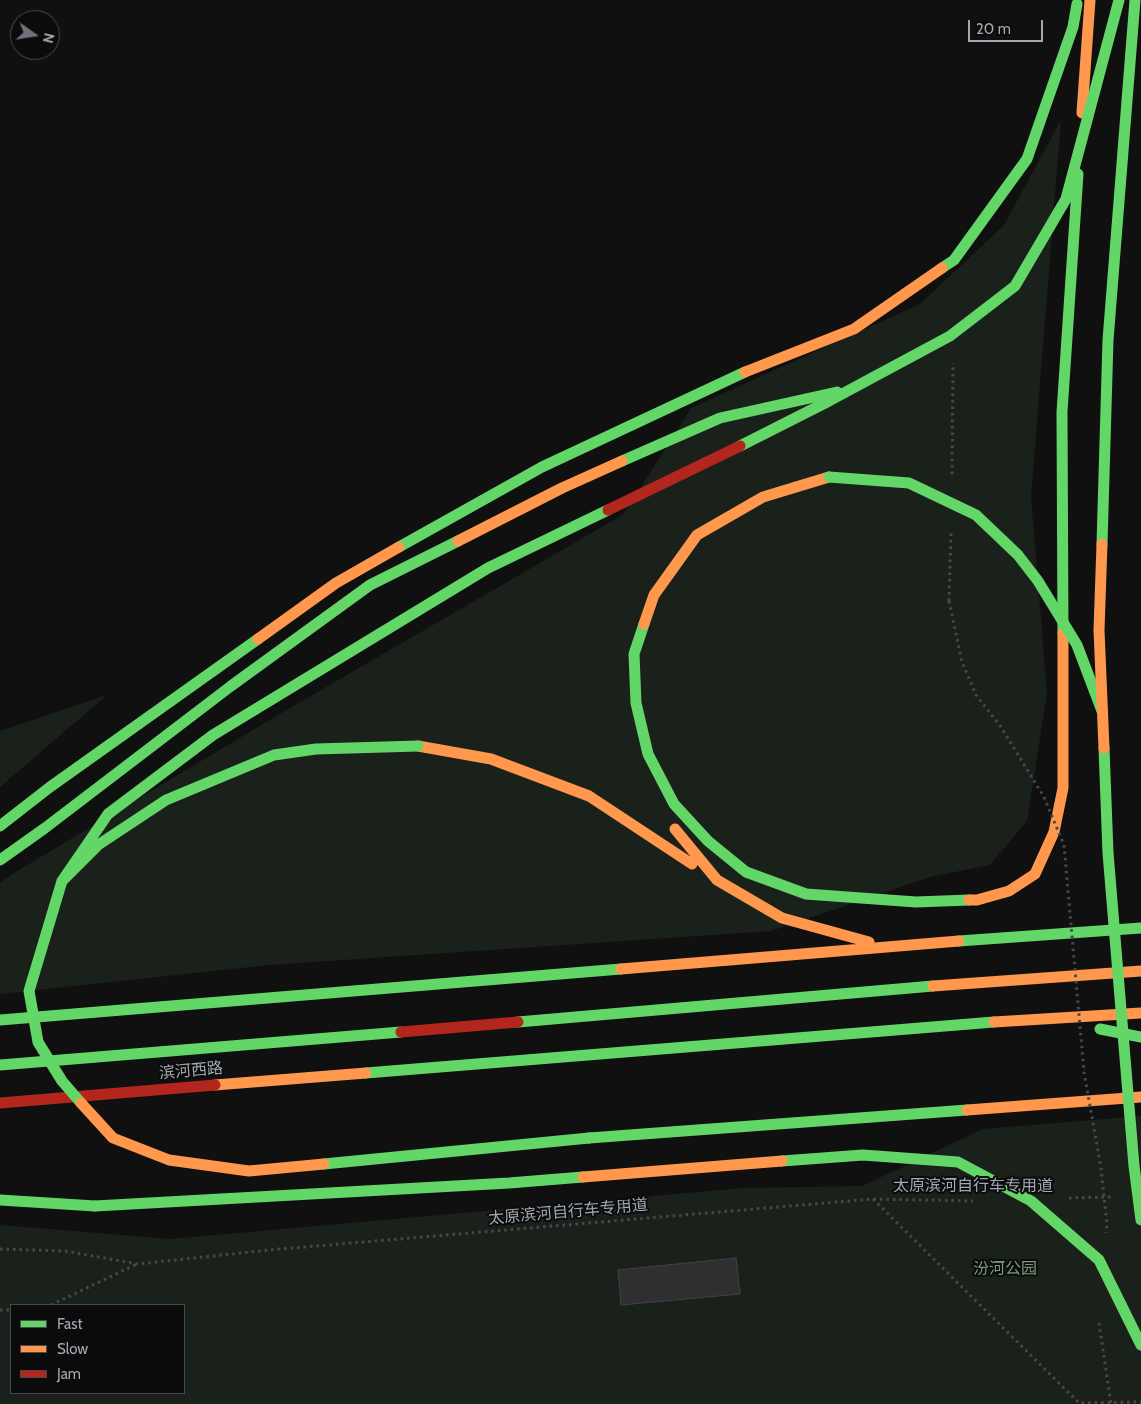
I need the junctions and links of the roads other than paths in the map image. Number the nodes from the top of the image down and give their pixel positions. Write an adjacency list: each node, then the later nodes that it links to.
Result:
1 (1078, 0): 8 (main road)
2 (1090, 0): 6 (main road)
3 (1119, 0): 5 (main road, bridge)
4 (1135, 0): 7 (main road, bridge)
5 (853, 388): 9 (main road, bridge); 11 (main road, bridge)
6 (636, 703): 7 (main road, bridge); 10 (main road)
7 (1102, 711): 23 (main road, bridge)
8 (0, 826)
9 (0, 860)
10 (716, 880): 11 (main road, bridge); 13 (main road)
11 (62, 881): 20 (main road, bridge)
12 (1141, 928): 13 (main road)
13 (887, 947): 17 (main road)
14 (1141, 971): 19 (main road, 滨河西路)
15 (1141, 1013): 16 (main road)
16 (1050, 1018): 18 (main road); 21 (main road, 滨河西路)
17 (0, 1020)
18 (1141, 1037)
19 (0, 1065)
20 (1141, 1097)
21 (0, 1103)
22 (0, 1200): 24 (main road, bridge)
23 (1141, 1220)
24 (1141, 1345)

